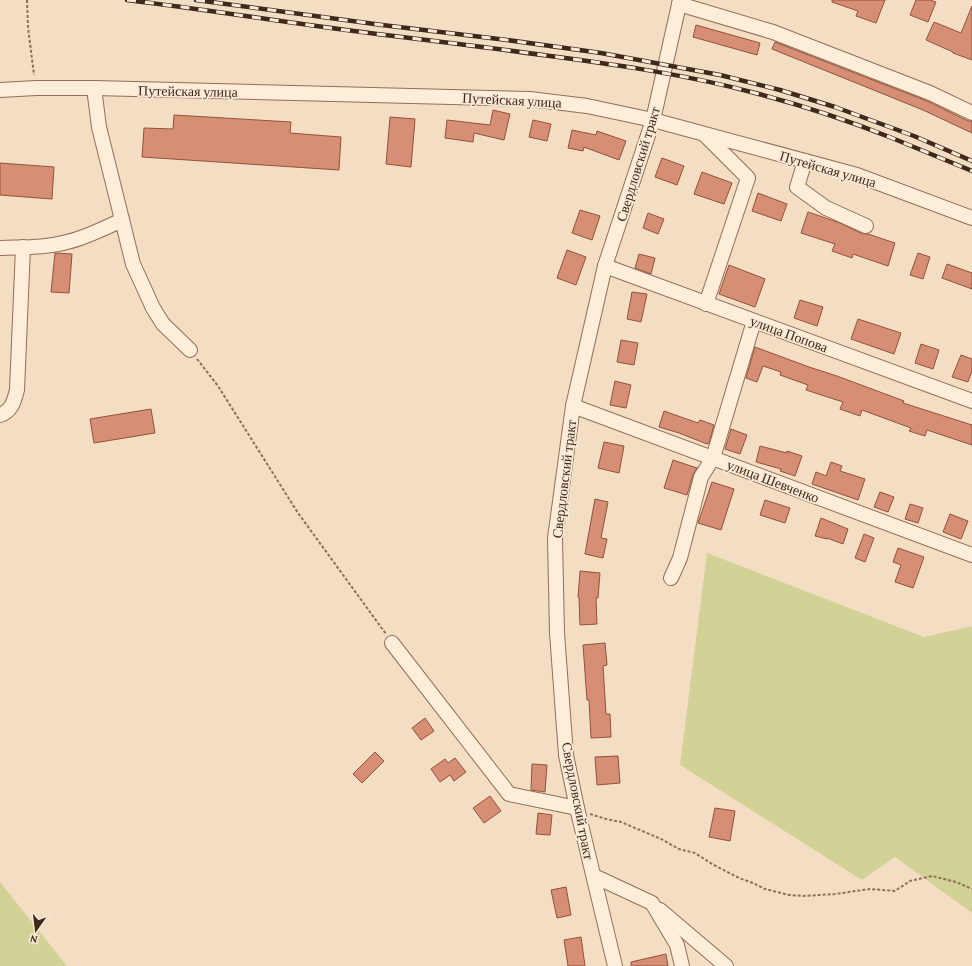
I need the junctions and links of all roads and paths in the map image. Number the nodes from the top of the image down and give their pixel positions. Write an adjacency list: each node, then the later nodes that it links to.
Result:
1 (27, 0): 3 (path)
2 (680, 2): 6 (street); 7 (street, Свердловский тракт)
3 (36, 88): 4 (street, Путейская улица); 5 (street, Путейская улица)
4 (94, 88): 7 (street, Путейская улица); 11 (street)
5 (0, 90)
6 (972, 113)
7 (653, 120): 8 (street, Путейская улица); 15 (street, Свердловский тракт)
8 (703, 134): 9 (street, Путейская улица); 16 (street)
9 (805, 161): 10 (street, Путейская улица); 12 (street)
10 (972, 218)
11 (122, 220): 14 (street); 18 (street)
12 (866, 226)
13 (0, 248): 14 (street)
14 (23, 248): 21 (street)
15 (605, 266): 16 (street, улица Попова); 20 (street, Свердловский тракт)
16 (706, 304): 17 (street, улица Попова)
17 (754, 321): 19 (street, улица Попова); 22 (street)
18 (190, 350): 25 (path)
19 (972, 401)
20 (573, 406): 22 (street, улица Шевченко); 26 (street, Свердловский тракт)
21 (0, 415)
22 (712, 458): 23 (street, улица Шевченко); 24 (street)
23 (972, 555)
24 (671, 578)
25 (392, 643): 26 (street)
26 (577, 808): 27 (street, Свердловский тракт); 28 (path)
27 (594, 876): 29 (street); 30 (street, Свердловский тракт)
28 (972, 889)
29 (652, 903): 31 (street); 32 (street)
30 (615, 966)
31 (682, 966)
32 (726, 966)

